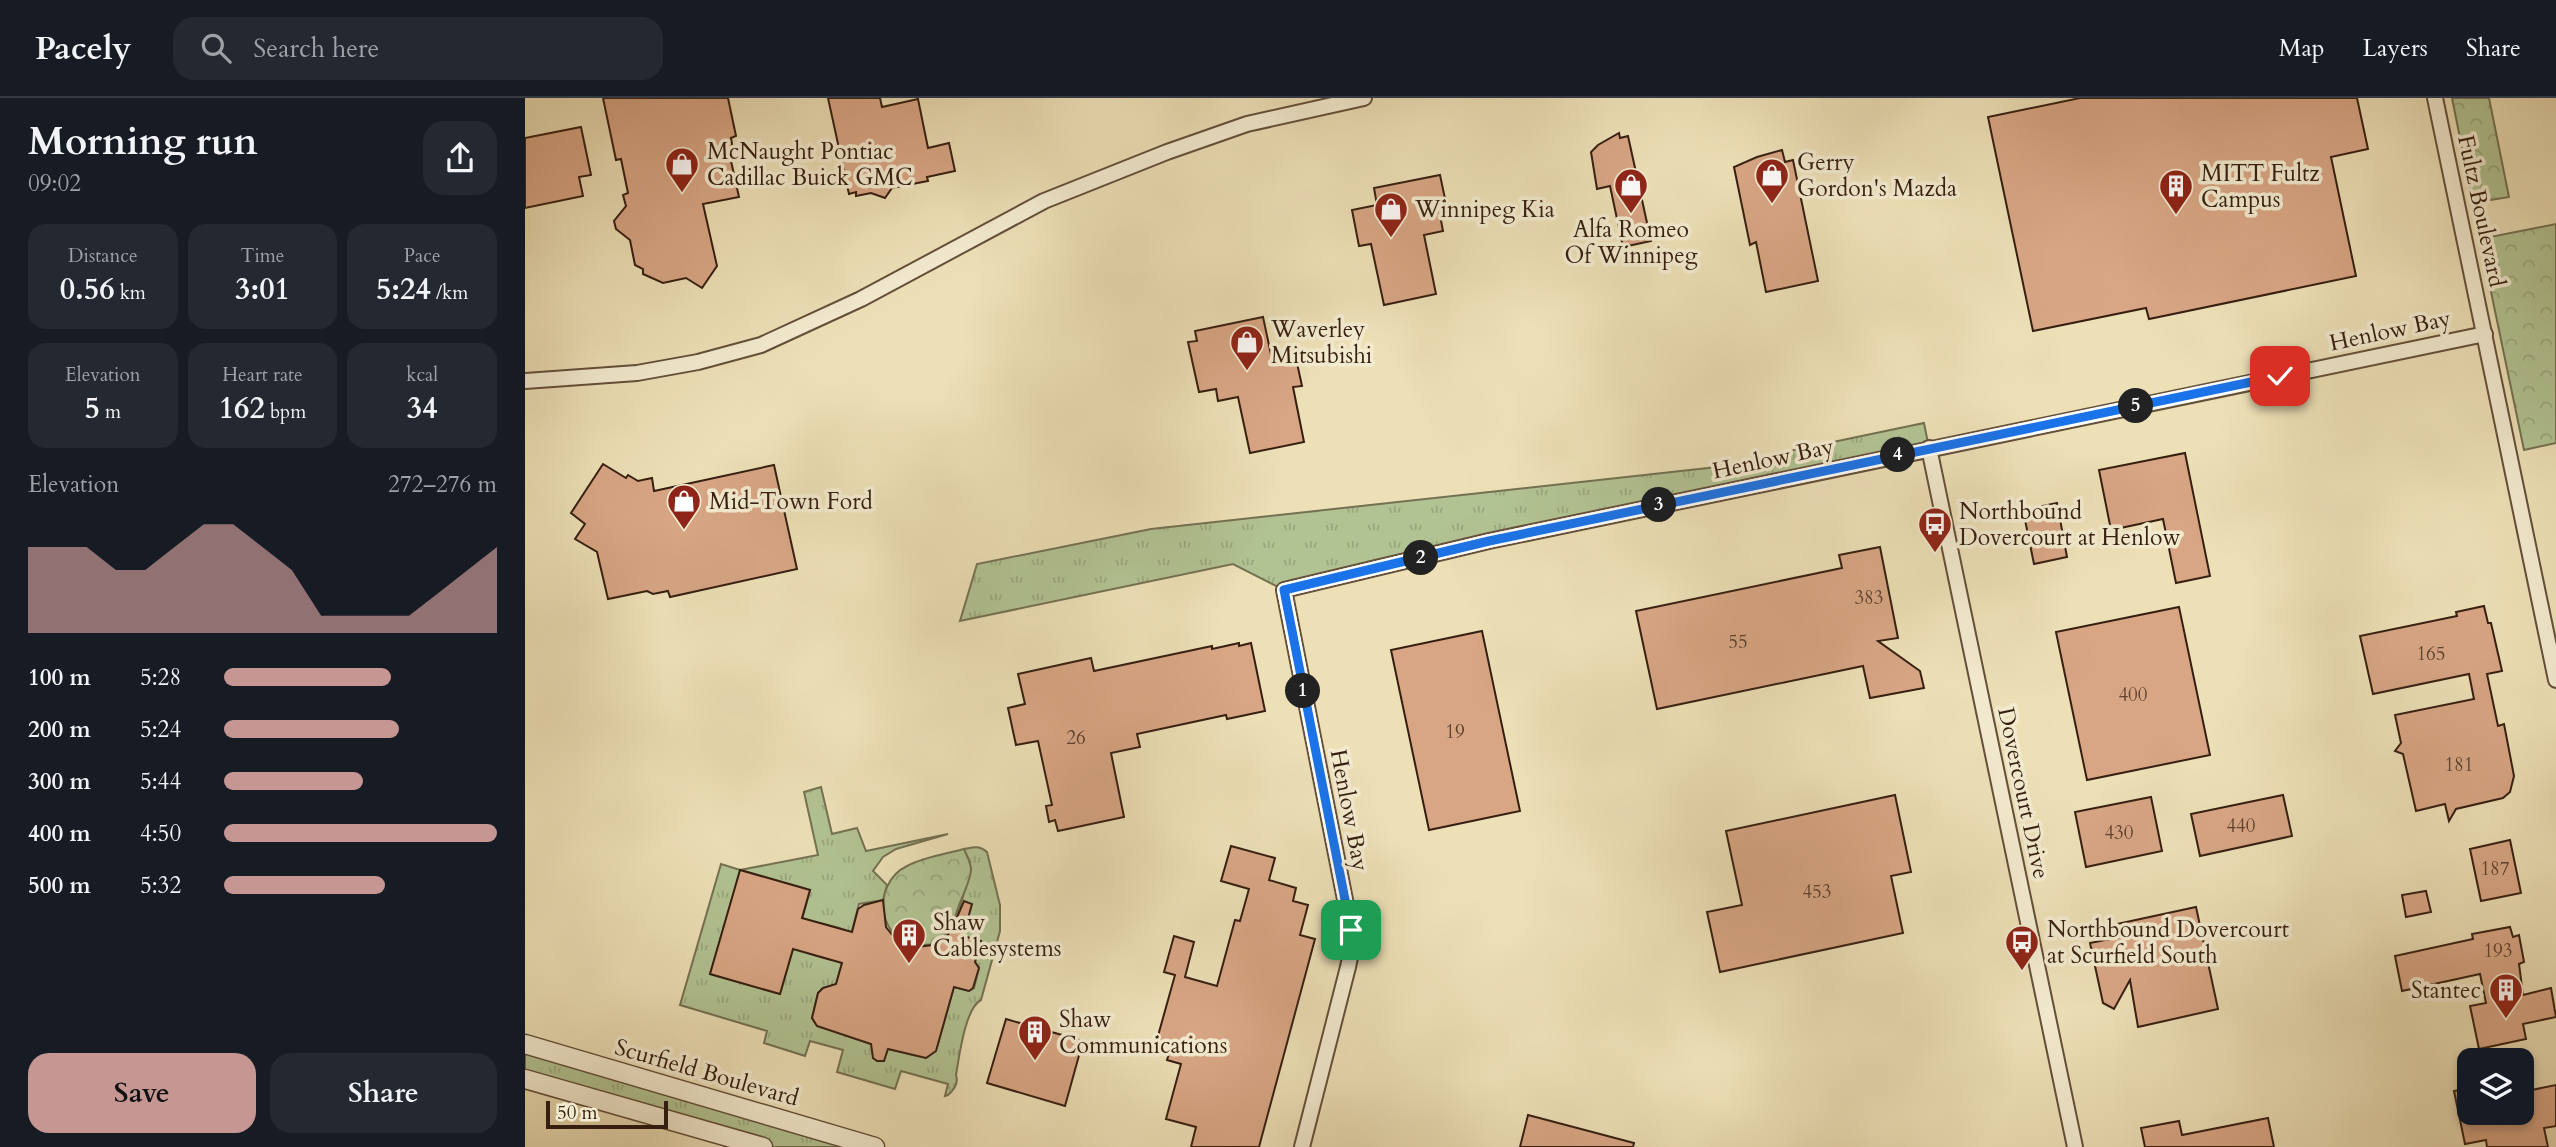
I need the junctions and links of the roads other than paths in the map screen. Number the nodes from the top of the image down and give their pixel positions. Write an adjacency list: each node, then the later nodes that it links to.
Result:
1 (1364, 98): 4 (street)
2 (2435, 98): 3 (street, Fultz Boulevard)
3 (2485, 334): 5 (street, Henlow Bay); 6 (street, Henlow Bay)
4 (525, 381)
5 (1929, 448): 11 (street, Henlow Bay); 12 (street, Dovercourt Drive)
6 (2556, 680)
7 (525, 1044): 10 (street, Scurfield Boulevard)
8 (525, 1079): 9 (street)
9 (763, 1147)
10 (875, 1147)
11 (1302, 1147)
12 (2075, 1147)

